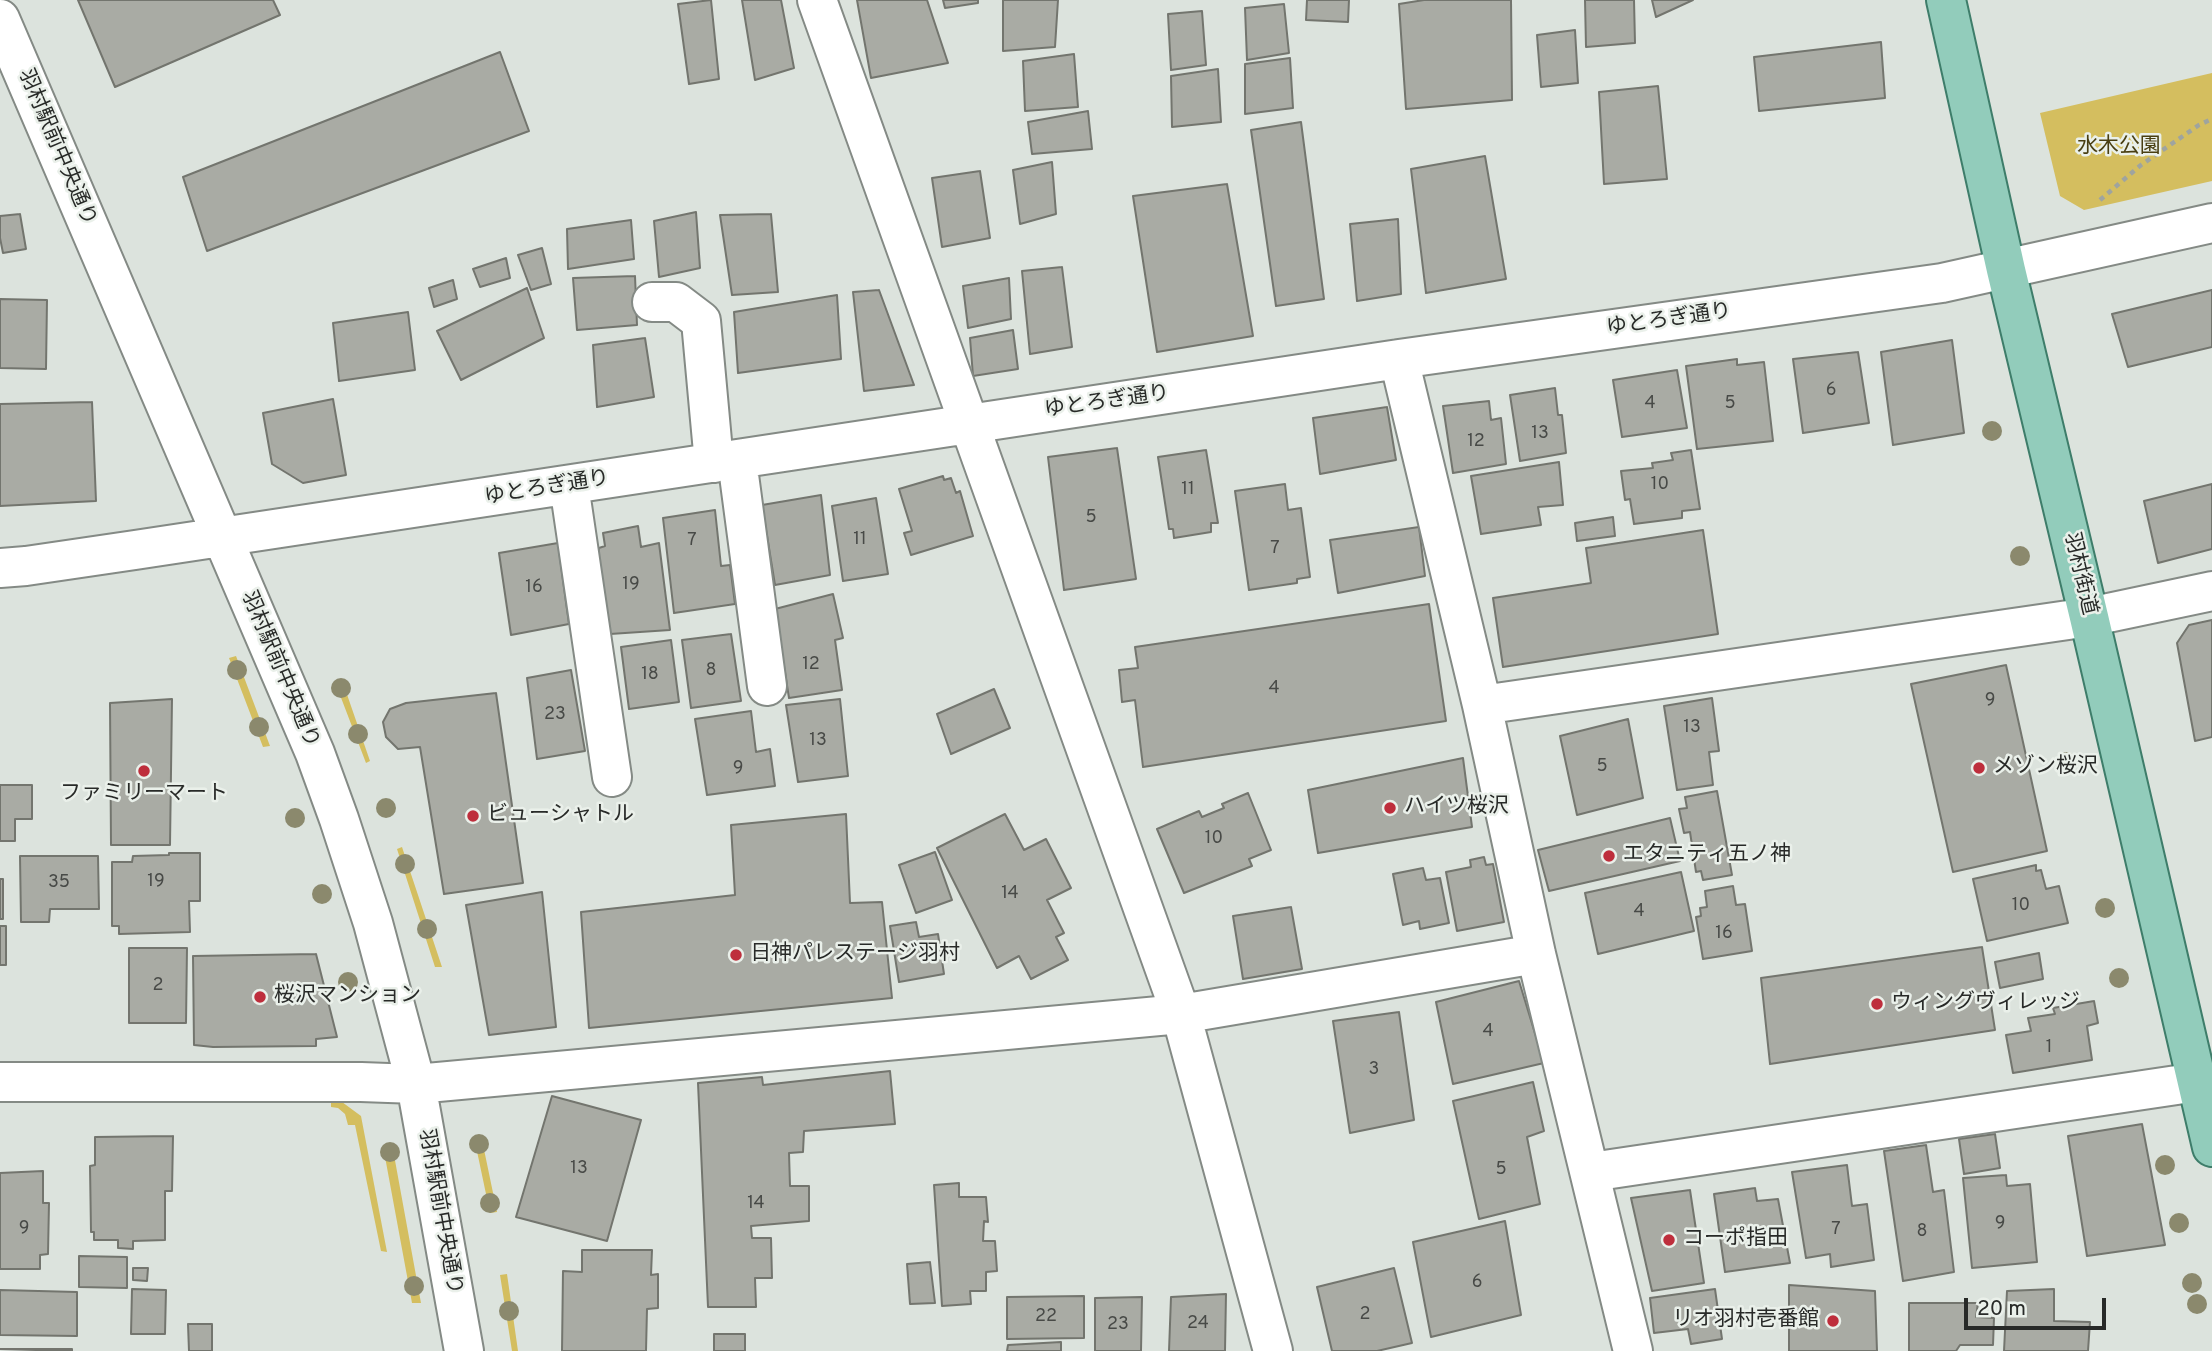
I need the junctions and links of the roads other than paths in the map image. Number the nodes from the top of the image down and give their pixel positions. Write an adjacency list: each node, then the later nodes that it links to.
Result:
1 (817, 0): 8 (street)
2 (1946, 0): 5 (main road, 羽村街道)
3 (0, 19): 11 (street, 羽村駅前中央通り)
4 (2212, 223): 5 (street, ゆとろぎ通り)
5 (2006, 270): 7 (street, ゆとろぎ通り); 14 (main road, 羽村街道)
6 (652, 302): 9 (street)
7 (1399, 359): 8 (street, ゆとろぎ通り); 16 (street)
8 (970, 423): 9 (street, ゆとろぎ通り); 19 (street)
9 (726, 462): 10 (street, ゆとろぎ通り); 15 (street)
10 (569, 485): 11 (street, ゆとろぎ通り); 17 (street)
11 (223, 537): 12 (street, ゆとろぎ通り); 22 (street, 羽村駅前中央通り)
12 (0, 568)
13 (2212, 591): 14 (street)
14 (2089, 617): 16 (street); 21 (main road, 羽村街道)
15 (767, 686)
16 (1482, 705): 18 (street)
17 (612, 777)
18 (1536, 954): 19 (street); 24 (street)
19 (1181, 1014): 22 (street); 26 (street)
20 (0, 1082): 22 (street)
21 (2204, 1082): 23 (main road, 羽村街道); 24 (street)
22 (416, 1084): 25 (street, 羽村駅前中央通り)
23 (2212, 1147)
24 (1591, 1172): 27 (street)
25 (464, 1351)
26 (1273, 1351)
27 (1633, 1351)

